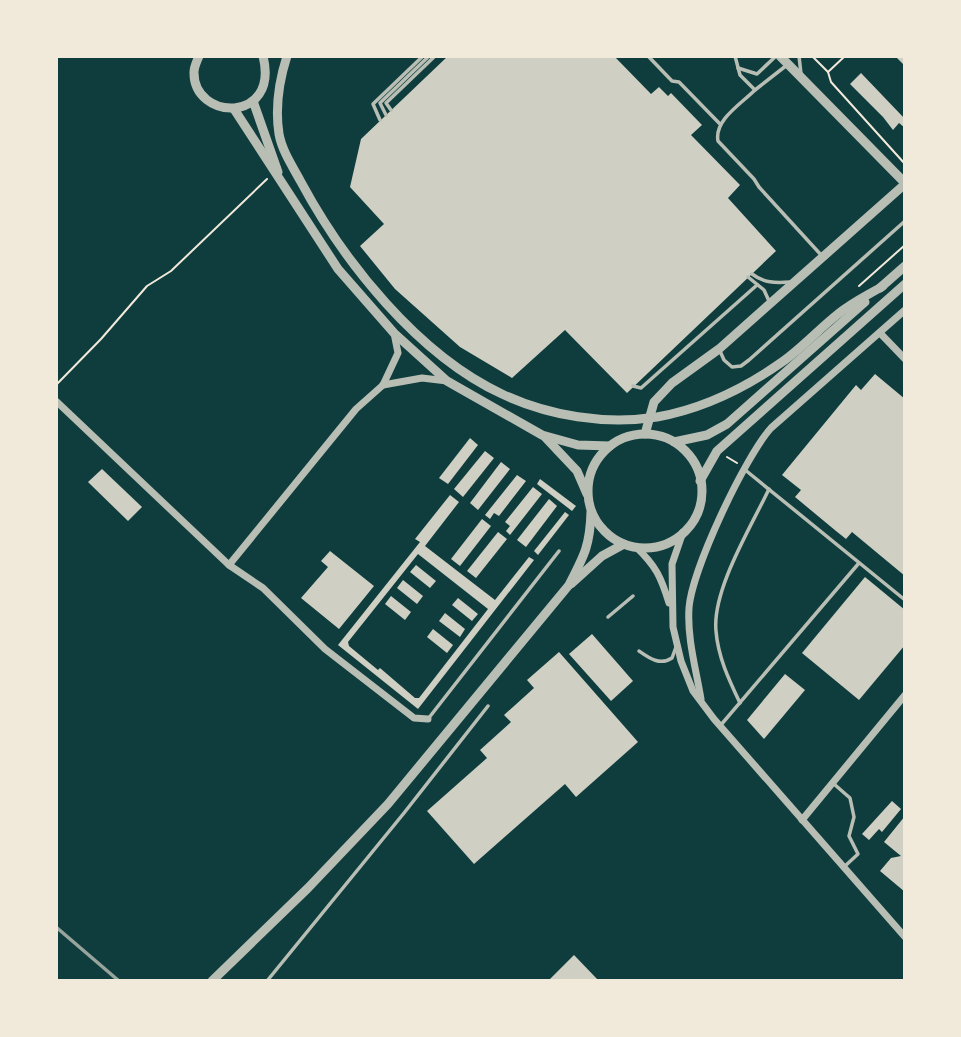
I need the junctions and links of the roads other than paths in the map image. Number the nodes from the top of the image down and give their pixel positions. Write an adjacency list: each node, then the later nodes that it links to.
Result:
1 (198, 56): 16 (street)
2 (263, 56): 15 (street)
3 (286, 56): 28 (street)
4 (423, 56): 19 (lane)
5 (429, 56): 18 (lane)
6 (435, 56): 17 (lane)
7 (648, 56): 20 (lane)
8 (735, 56): 12 (lane)
9 (778, 56): 11 (street); 12 (lane)
10 (799, 56): 13 (lane)
11 (789, 64): 13 (street); 14 (lane)
12 (736, 67): 14 (lane)
13 (802, 76): 22 (street)
14 (755, 90): 20 (lane)
15 (253, 101): 16 (street); 21 (street)
16 (234, 109): 21 (street)
17 (391, 110)
18 (386, 115)
19 (380, 120)
20 (720, 124): 24 (lane)
21 (281, 180): 32 (street)
22 (905, 183): 24 (street)
23 (905, 221): 34 (lane)
24 (823, 257): 26 (street)
25 (905, 266): 28 (street)
26 (795, 282): 27 (lane); 30 (street)
27 (757, 285): 30 (lane); 38 (lane)
28 (883, 286): 42 (street)
29 (905, 286): 45 (street)
30 (770, 304): 34 (street)
31 (905, 310): 33 (street)
32 (394, 333): 36 (street); 37 (street)
33 (880, 333): 35 (street); 44 (street)
34 (719, 349): 40 (street)
35 (905, 359)
36 (447, 381): 37 (street); 41 (street)
37 (383, 385): 54 (street)
38 (633, 386)
39 (56, 401): 54 (street)
40 (645, 434): 42 (street); 43 (street)
41 (542, 435): 43 (street); 47 (street)
42 (674, 442): 45 (street)
43 (610, 446): 47 (street)
44 (744, 469): 46 (lane); 63 (street)
45 (700, 481): 49 (street)
46 (769, 489): 53 (lane); 64 (lane)
47 (588, 498): 48 (street)
48 (591, 512): 50 (street); 55 (street)
49 (683, 532): 51 (street); 58 (street)
50 (624, 544): 51 (street); 55 (street)
51 (636, 547): 58 (street)
52 (559, 551): 66 (lane)
53 (859, 563): 57 (lane); 64 (lane)
54 (229, 565): 66 (street)
55 (569, 585): 72 (street)
56 (633, 596): 59 (lane)
57 (905, 600)
58 (672, 614): 60 (street)
59 (608, 617)
60 (676, 642): 61 (lane); 63 (street)
61 (639, 651)
62 (905, 695): 68 (street)
63 (702, 703): 67 (street)
64 (740, 703): 67 (lane)
65 (488, 706): 73 (lane)
66 (428, 719)
67 (720, 726): 69 (street)
68 (833, 783): 69 (street); 70 (lane)
69 (802, 820): 70 (street)
70 (844, 867): 71 (street)
71 (903, 931)
72 (212, 981)
73 (267, 981)

